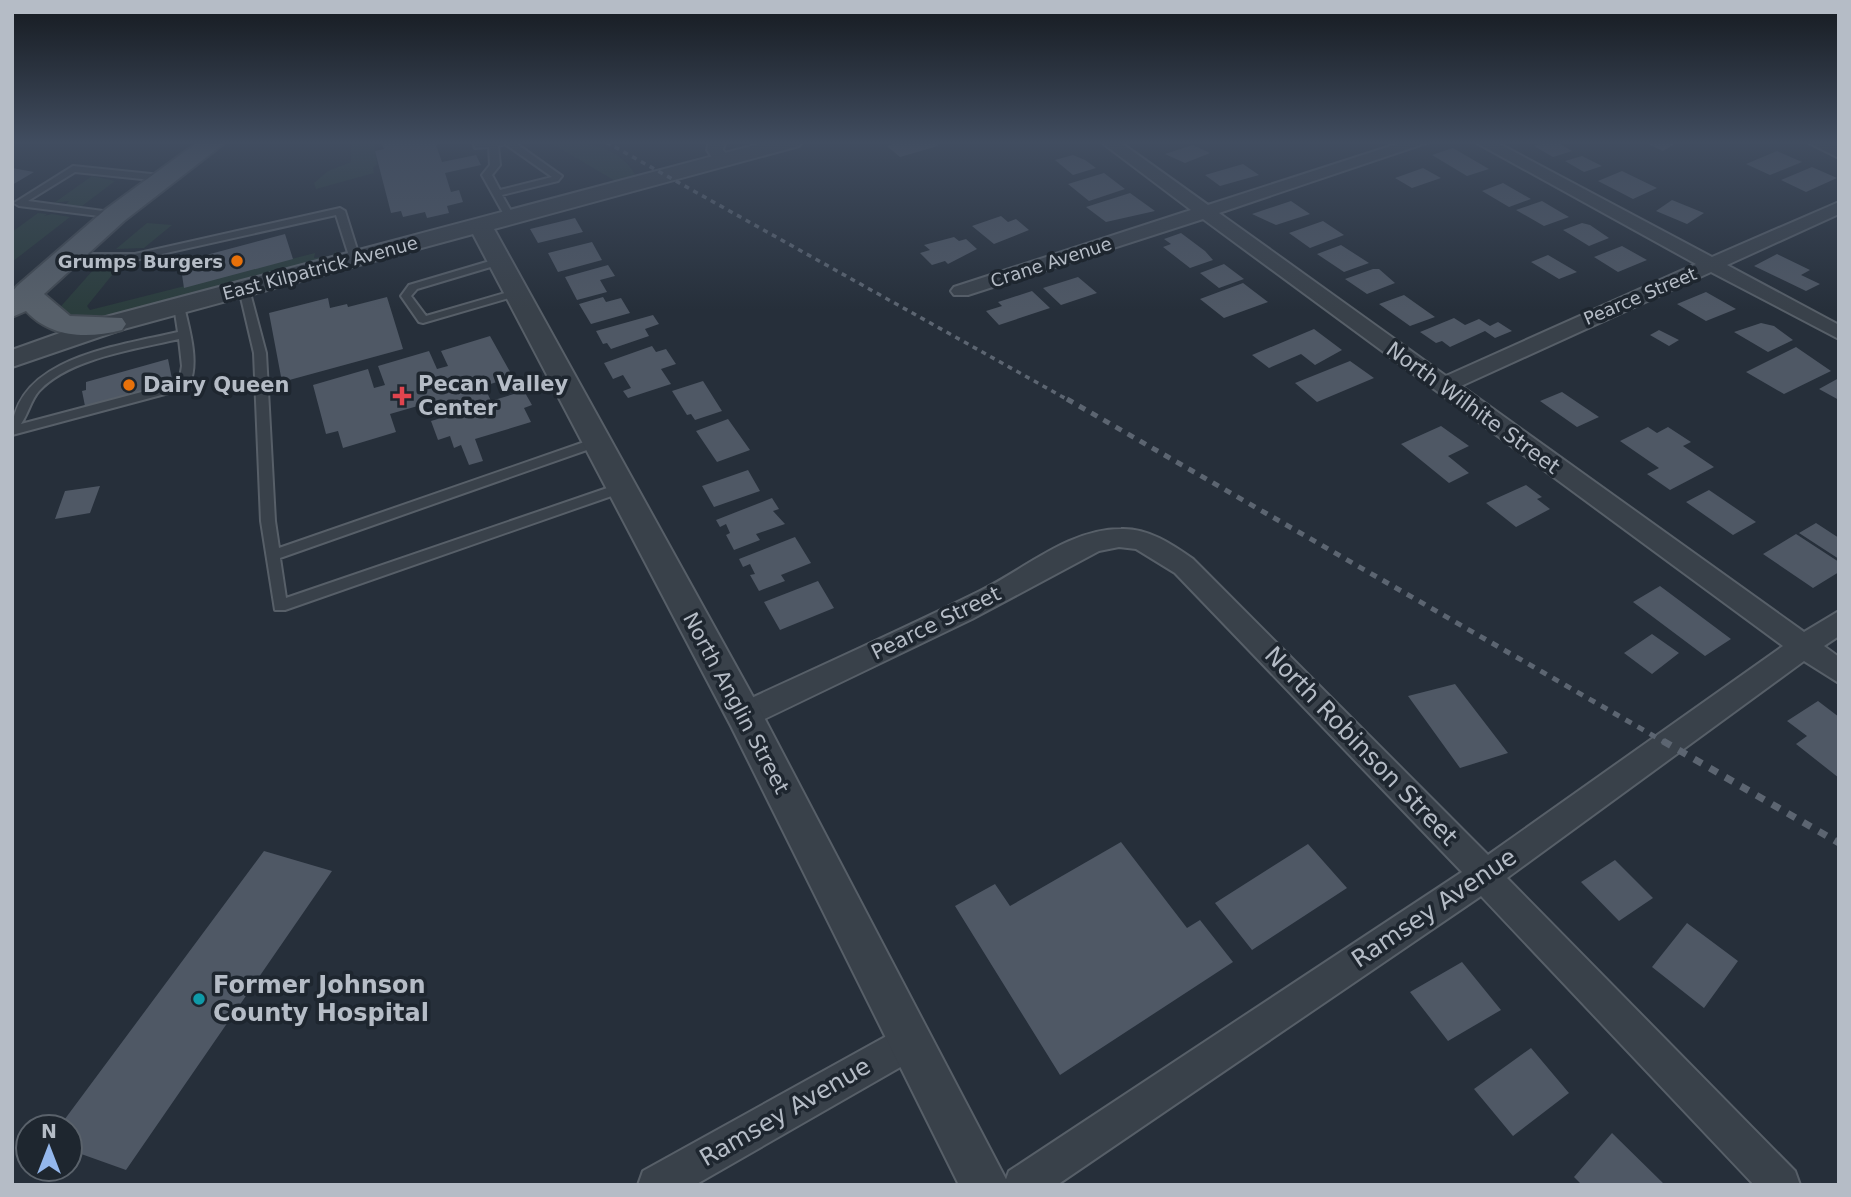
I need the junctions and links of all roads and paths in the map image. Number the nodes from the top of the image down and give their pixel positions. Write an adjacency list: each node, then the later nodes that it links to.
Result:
1 (136, 198): 10 (main road)
2 (498, 198): 11 (lane)
3 (570, 198): 11 (street, East Kilpatrick Avenue)
4 (1185, 198): 9 (street, North Wilhite Street)
5 (1252, 198): 9 (street, Crane Avenue)
6 (1587, 198): 14 (street)
7 (16, 205): 10 (lane)
8 (1839, 207): 14 (street, Pearce Street)
9 (1206, 213): 17 (street, Crane Avenue); 24 (street, North Wilhite Street)
10 (115, 215): 15 (main road)
11 (495, 221): 12 (street, East Kilpatrick Avenue); 13 (street, North Anglin Street)
12 (355, 259): 15 (lane); 16 (street, East Kilpatrick Avenue)
13 (500, 261): 18 (street, North Anglin Street); 18 (lane)
14 (1712, 265): 21 (street); 24 (street, Pearce Street)
15 (33, 283): 20 (main road)
16 (244, 289): 19 (street, East Kilpatrick Avenue); 29 (lane)
17 (961, 291)
18 (515, 293): 26 (street, North Anglin Street)
19 (180, 306): 20 (street, East Kilpatrick Avenue); 22 (lane)
20 (111, 324): 23 (street, East Kilpatrick Avenue)
21 (1839, 333)
22 (184, 334): 25 (lane); 25 (lane)
23 (12, 359)
24 (1442, 386): 31 (street, North Wilhite Street)
25 (12, 429)
26 (597, 442): 27 (street, North Anglin Street); 29 (lane)
27 (621, 488): 29 (lane); 33 (street, North Anglin Street)
28 (1130, 537): 33 (street, Pearce Street); 34 (street, North Robinson Street)
29 (273, 555)
30 (1839, 621): 31 (street, Ramsey Avenue)
31 (1801, 645): 32 (street, North Wilhite Street); 34 (street, Ramsey Avenue)
32 (1839, 672)
33 (744, 715): 35 (street, North Anglin Street)
34 (1485, 875): 38 (street, Ramsey Avenue); 39 (street, North Robinson Street)
35 (912, 1040): 36 (street, Ramsey Avenue); 37 (street, North Anglin Street)
36 (657, 1185)
37 (985, 1185)
38 (1023, 1185)
39 (1781, 1185)

